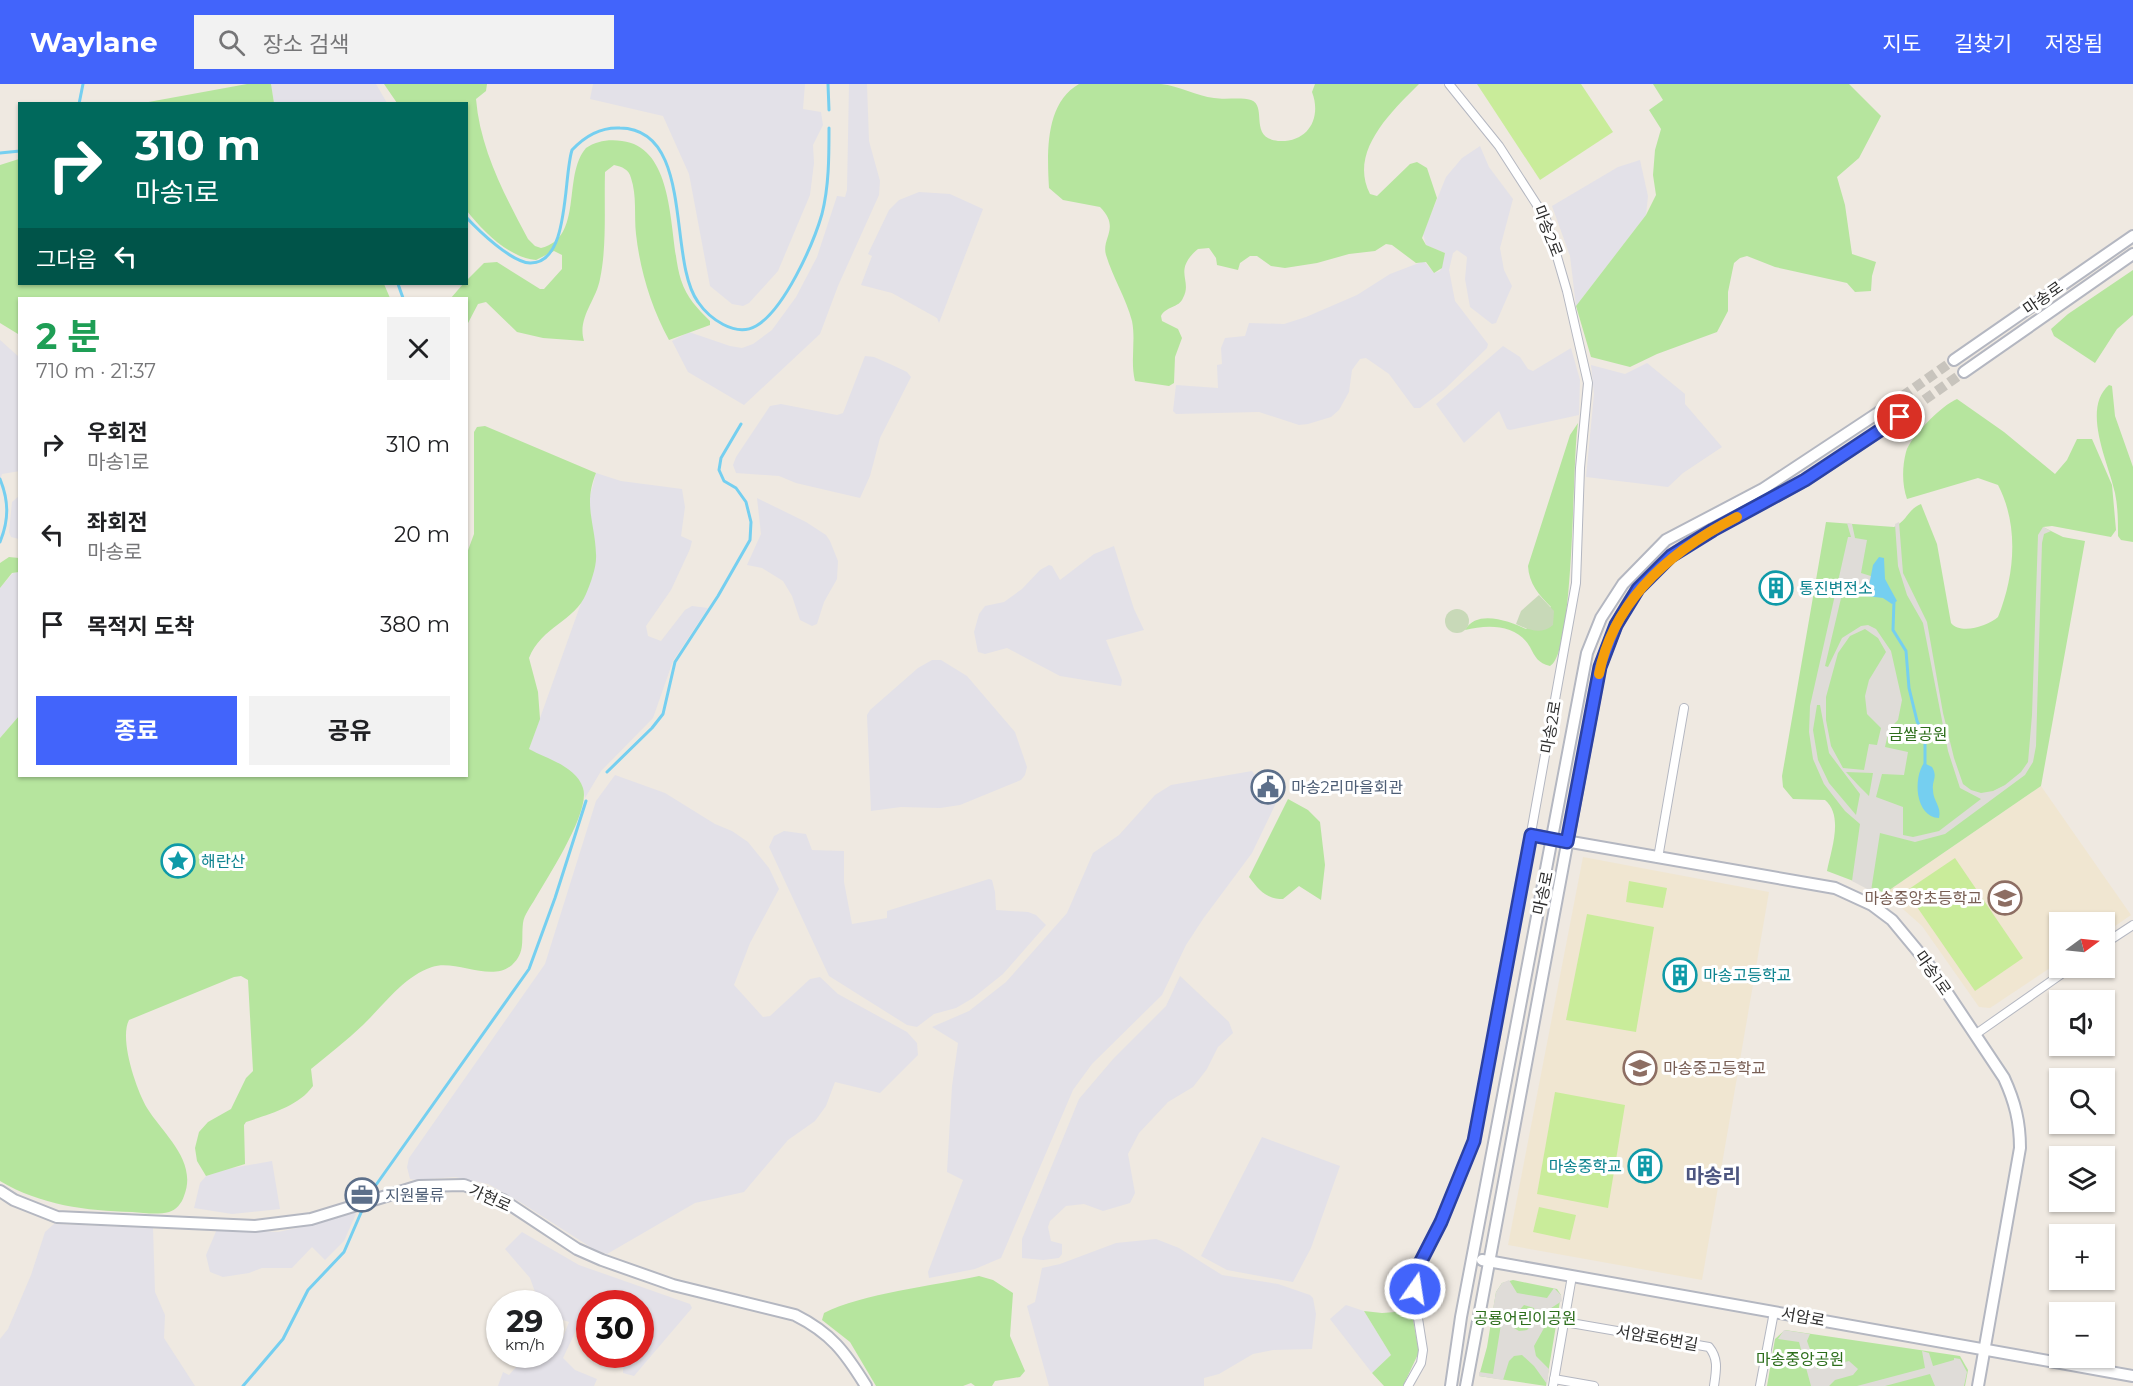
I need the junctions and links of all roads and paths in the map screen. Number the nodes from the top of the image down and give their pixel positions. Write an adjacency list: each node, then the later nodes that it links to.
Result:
1 (1449, 84): 9 (street, 마송2로)
2 (2133, 236): 4 (street, 마송로)
3 (2133, 254): 5 (street, 마송로)
4 (1954, 360)
5 (1964, 372)
6 (1890, 405): 10 (street, 마송로)
7 (1900, 417): 11 (street, 마송로)
8 (1684, 708): 12 (street)
9 (1531, 835): 10 (street, 마송1로); 27 (street, 마송2로)
10 (1554, 840): 11 (street, 마송1로); 18 (street, 마송로)
11 (1567, 842): 12 (street, 마송1로); 19 (street, 마송로)
12 (1658, 858): 16 (street, 마송1로)
13 (2133, 925): 14 (street)
14 (2115, 937)
15 (2056, 978): 16 (street)
16 (1976, 1034): 23 (street, 마송1로)
17 (0, 1191): 26 (street, 가현로)
18 (1473, 1258): 19 (street, 서암로); 28 (street, 마송로)
19 (1489, 1261): 20 (street, 서암로); 29 (street, 마송로)
20 (1572, 1276): 21 (street, 서암로); 22 (street)
21 (1774, 1312): 23 (street, 서암로); 32 (street)
22 (1565, 1322): 25 (street); 31 (street, 서암로6번길)
23 (1985, 1348): 24 (street, 서암로); 33 (street, 마송1로)
24 (2133, 1376)
25 (1554, 1383): 30 (street)
26 (867, 1386)
27 (1408, 1386)
28 (1451, 1386)
29 (1466, 1386)
30 (1594, 1386)
31 (1714, 1386)
32 (1760, 1386)
33 (1978, 1386)

